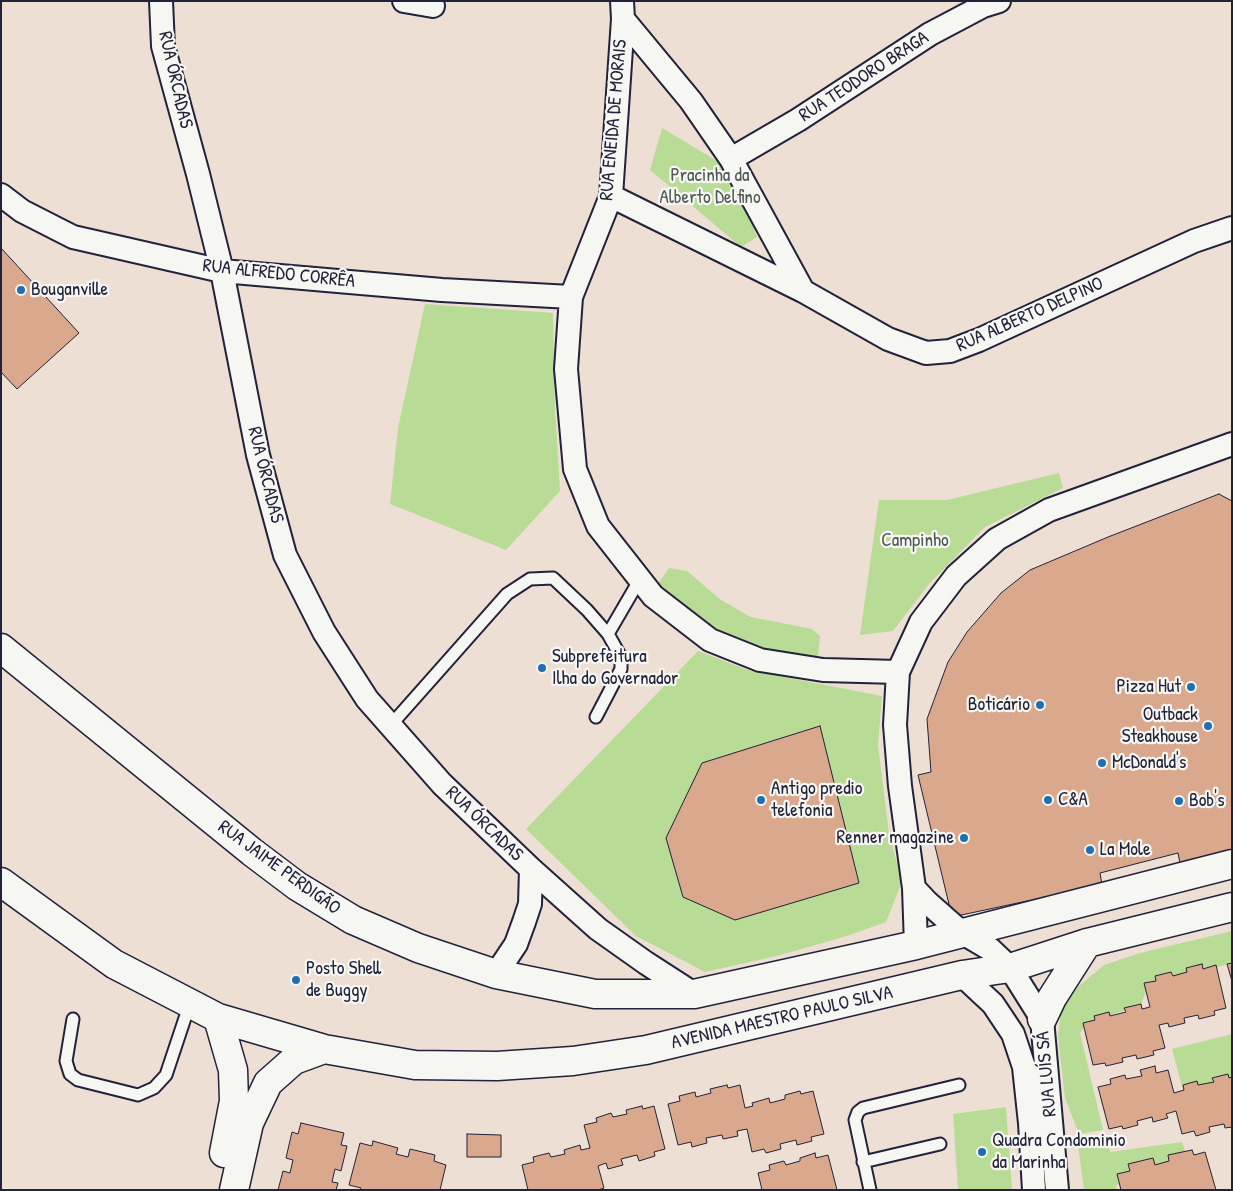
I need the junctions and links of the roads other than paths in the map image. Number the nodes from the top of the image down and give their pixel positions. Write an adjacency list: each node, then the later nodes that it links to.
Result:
1 (161, 1): 10 (street, RUA ÓRCADAS)
2 (404, 1): 4 (street)
3 (1000, 1): 6 (street, RUA TEODORO BRAGA)
4 (433, 6)
5 (622, 10): 6 (street); 8 (street, RUA ENEIDA DE MORAIS)
6 (731, 159): 11 (street)
7 (1, 195): 10 (street, RUA ALFREDO CORRÊA)
8 (611, 196): 11 (street, RUA ALBERTO DELPINO); 12 (street, RUA ENEIDA DE MORAIS)
9 (1232, 228): 11 (street, RUA ALBERTO DELPINO)
10 (222, 271): 12 (street, RUA ALFREDO CORRÊA); 19 (street, RUA ÓRCADAS)
11 (803, 291)
12 (571, 297): 14 (street, RUA ENEIDA DE MORAIS)
13 (1232, 444): 17 (street)
14 (640, 579): 15 (lane); 17 (street, RUA ENEIDA DE MORAIS)
15 (608, 634): 18 (lane); 19 (lane)
16 (1, 648): 29 (main road, RUA JAIME PERDIGÃO)
17 (898, 672): 23 (street)
18 (596, 717)
19 (390, 726): 21 (street, RUA ÓRCADAS)
20 (1232, 864): 25 (main road)
21 (531, 869): 29 (street, RUA ÓRCADAS); 31 (street, RUA ÓRCADAS)
22 (1, 882): 32 (main road, AVENIDA MAESTRO PAULO SILVA)
23 (914, 888): 25 (street); 27 (street)
24 (1232, 907): 26 (main road, AVENIDA MAESTRO PAULO SILVA)
25 (961, 932): 27 (main road); 28 (street, RUA LUÍS SÁ)
26 (1087, 943): 28 (main road, AVENIDA MAESTRO PAULO SILVA); 35 (main road)
27 (916, 944): 31 (main road)
28 (1010, 968): 30 (main road, AVENIDA MAESTRO PAULO SILVA); 35 (street, RUA LUÍS SÁ)
29 (496, 974): 31 (main road, RUA JAIME PERDIGÃO)
30 (962, 976): 36 (main road, AVENIDA MAESTRO PAULO SILVA); 43 (street, RUA LUÍS SÁ)
31 (694, 994)
32 (190, 1003): 33 (main road, AVENIDA MAESTRO PAULO SILVA); 34 (lane)
33 (218, 1018): 36 (main road, AVENIDA MAESTRO PAULO SILVA); 40 (main road)
34 (73, 1019)
35 (1042, 1020): 44 (street, RUA LUÍS SÁ)
36 (324, 1049): 41 (main road)
37 (959, 1085): 39 (lane)
38 (940, 1144): 39 (lane)
39 (863, 1162): 42 (lane)
40 (218, 1190)
41 (234, 1190)
42 (870, 1190)
43 (1034, 1190)
44 (1057, 1190)

